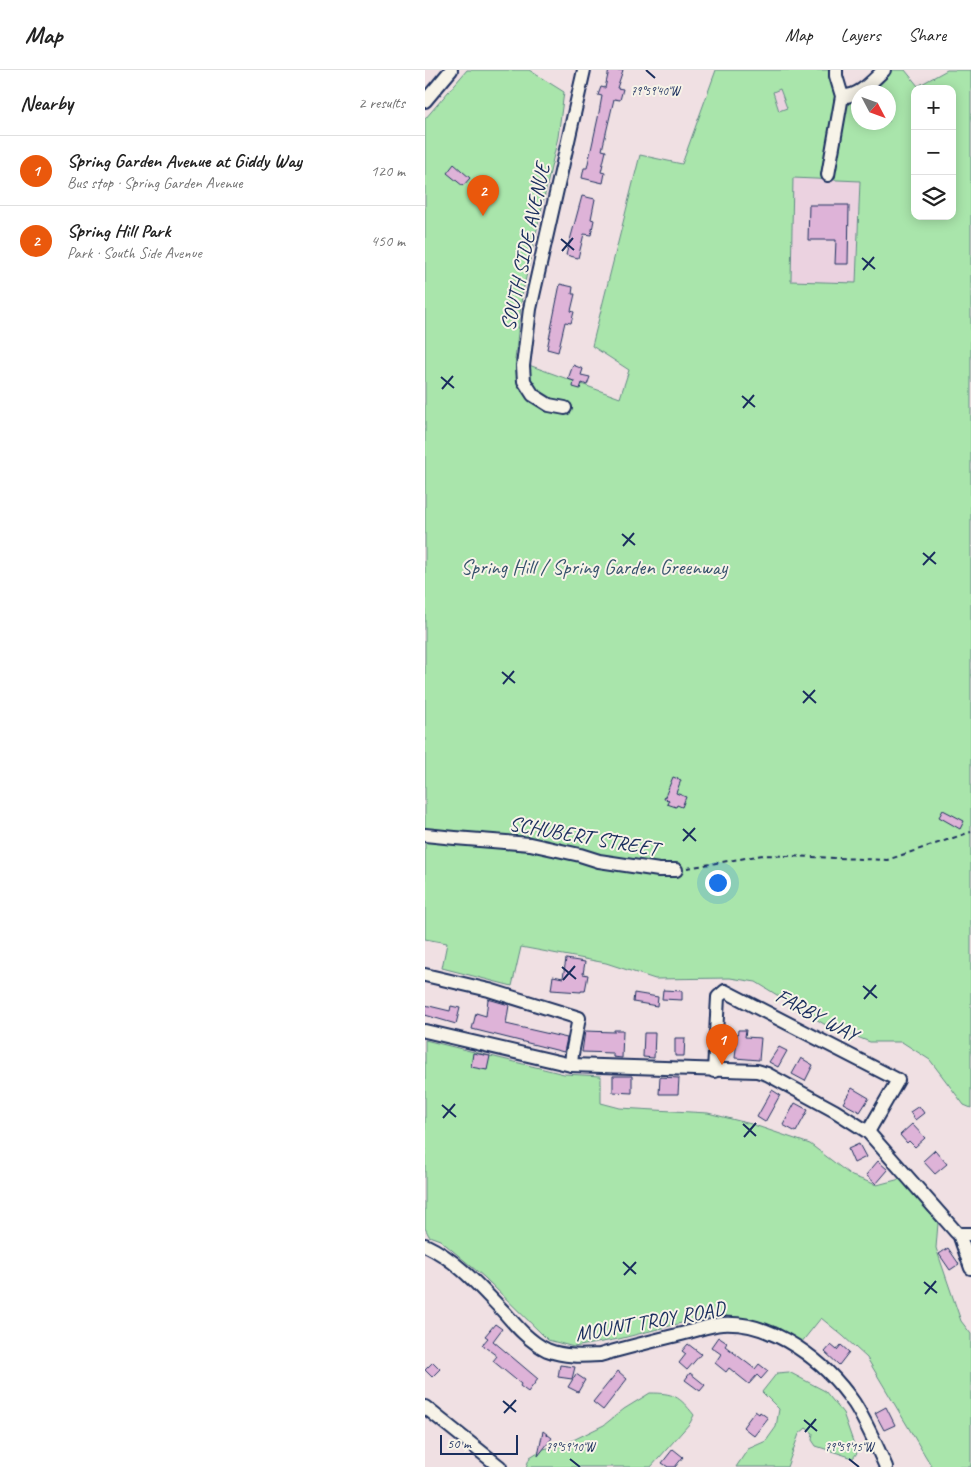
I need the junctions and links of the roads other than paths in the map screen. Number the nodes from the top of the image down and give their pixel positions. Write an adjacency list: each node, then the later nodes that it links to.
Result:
1 (451, 70): 6 (street)
2 (584, 70): 8 (street, SOUTH SIDE AVENUE)
3 (836, 70): 5 (street)
4 (884, 70): 5 (street)
5 (842, 96): 7 (street)
6 (425, 101)
7 (828, 175)
8 (565, 408)
9 (425, 834): 10 (street, SCHUBERT STREET)
10 (676, 870)
11 (425, 975): 13 (street)
12 (425, 1031): 13 (street)
13 (571, 1065): 14 (street)
14 (714, 1071): 15 (street); 15 (street, FARBY WAY)
15 (868, 1132): 16 (street)
16 (965, 1234): 18 (street)
17 (425, 1245): 21 (street, MOUNT TROY ROAD)
18 (971, 1268)
19 (425, 1407): 20 (street)
20 (500, 1467)
21 (886, 1467)

